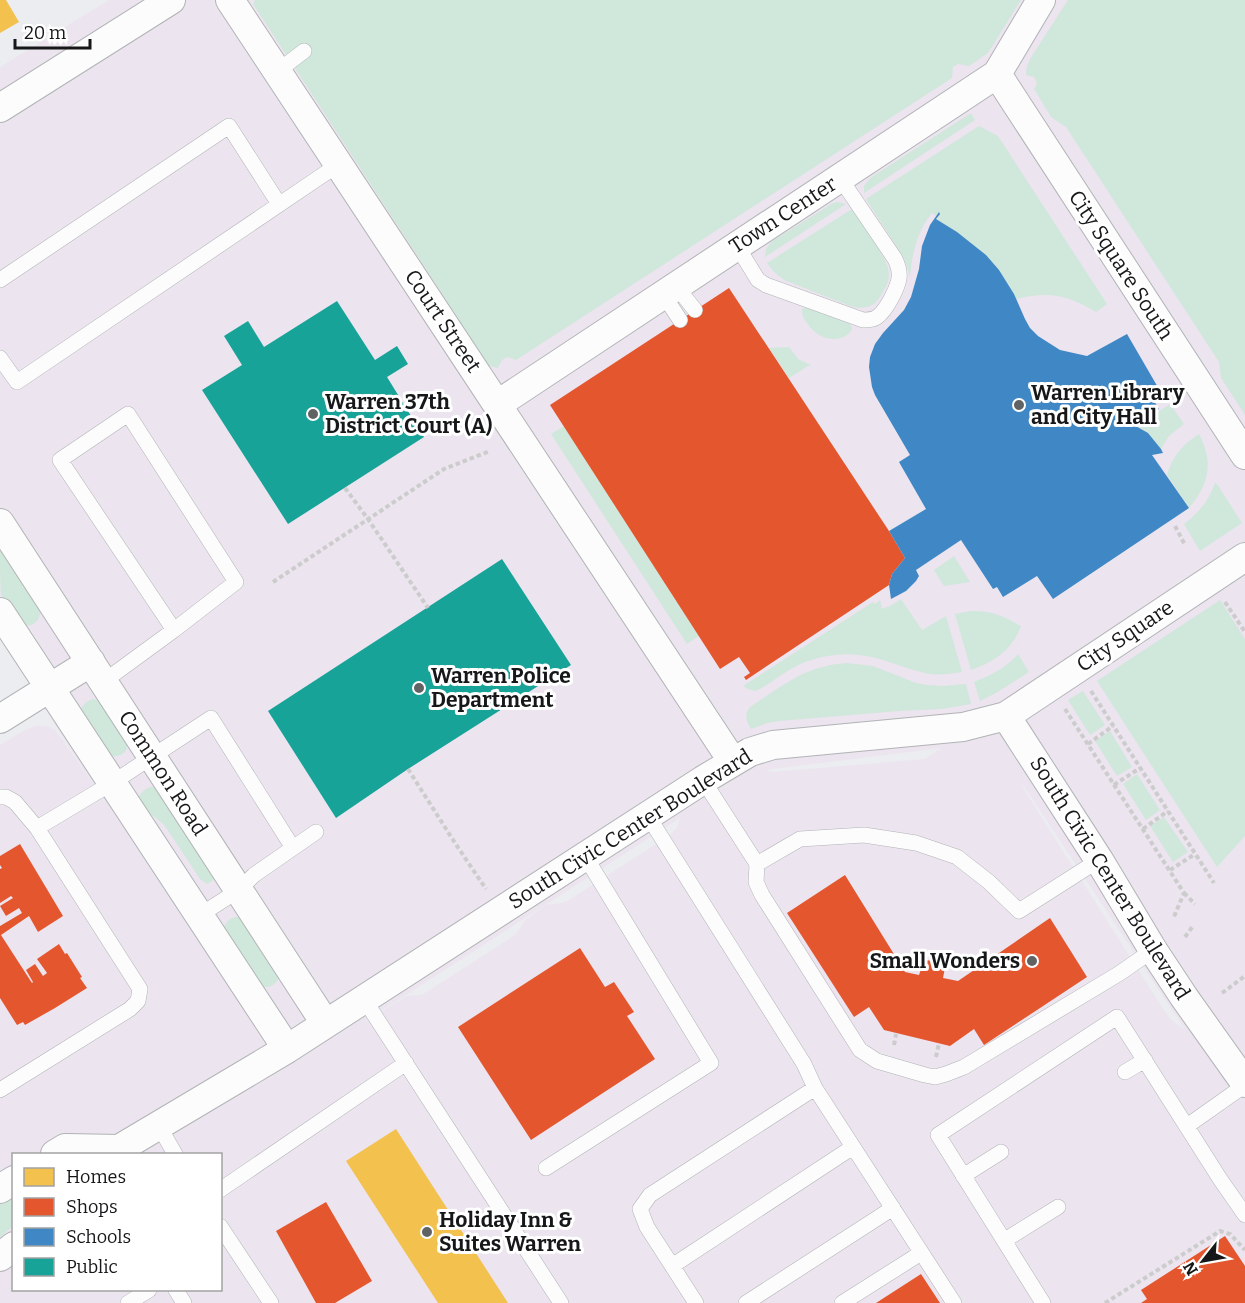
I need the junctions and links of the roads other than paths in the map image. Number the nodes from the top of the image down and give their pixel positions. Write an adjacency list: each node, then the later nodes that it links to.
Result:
1 (171, 0): 7 (street)
2 (231, 0): 5 (street, Court Street)
3 (1041, 0): 6 (street, Town Center)
4 (304, 51): 5 (lane)
5 (278, 71): 8 (street, Court Street)
6 (997, 74): 9 (street, Town Center); 18 (street, City Square South)
7 (0, 108)
8 (339, 164): 10 (lane); 17 (street, Court Street)
9 (840, 178): 11 (street, Town Center); 11 (lane)
10 (279, 204): 12 (lane); 16 (lane)
11 (737, 246): 13 (street, Town Center)
12 (0, 280)
13 (670, 290): 14 (lane); 15 (lane); 17 (street, Town Center)
14 (695, 310)
15 (680, 320)
16 (0, 358)
17 (498, 404): 28 (street, Court Street)
18 (1245, 455)
19 (0, 524): 23 (street, Common Road)
20 (1245, 557): 25 (street, City Square)
21 (0, 612): 24 (street)
22 (174, 630): 22 (lane); 23 (lane)
23 (97, 672): 24 (street); 27 (street, Common Road)
24 (51, 688): 26 (street); 30 (street)
25 (1006, 716): 28 (street, South Civic Center Boulevard); 37 (street, South Civic Center Boulevard)
26 (0, 719)
27 (152, 757): 30 (lane); 35 (lane); 39 (street, Common Road)
28 (733, 762): 29 (street, South Civic Center Boulevard)
29 (703, 780): 32 (street, South Civic Center Boulevard); 38 (lane)
30 (112, 783): 33 (lane); 40 (street)
31 (0, 797): 33 (lane)
32 (648, 816): 36 (street, South Civic Center Boulevard); 49 (lane)
33 (37, 828): 50 (lane)
34 (316, 832): 35 (lane)
35 (293, 848): 39 (lane)
36 (585, 856): 42 (street, South Civic Center Boulevard); 58 (lane)
37 (1100, 860): 38 (lane); 41 (street, South Civic Center Boulevard)
38 (757, 864): 41 (lane)
39 (239, 890): 40 (lane); 43 (street, Common Road)
40 (200, 915): 44 (street)
41 (1154, 950): 48 (street, South Civic Center Boulevard)
42 (364, 999): 43 (street, South Civic Center Boulevard); 46 (lane)
43 (325, 1023): 44 (street, South Civic Center Boulevard)
44 (287, 1048): 51 (street, South Civic Center Boulevard)
45 (1145, 1060): 47 (lane); 52 (lane); 59 (lane)
46 (406, 1063): 60 (lane); 73 (lane)
47 (1125, 1072)
48 (1245, 1084): 52 (lane)
49 (815, 1088): 53 (lane); 69 (lane)
50 (0, 1090)
51 (159, 1126): 54 (street, South Civic Center Boulevard); 57 (lane)
52 (1186, 1126): 63 (lane)
53 (854, 1147): 62 (lane); 69 (lane)
54 (117, 1152): 56 (street)
55 (1001, 1152): 59 (lane)
56 (58, 1153)
57 (174, 1153)
58 (546, 1167)
59 (963, 1176): 65 (lane)
60 (222, 1189)
61 (1058, 1207): 65 (lane)
62 (893, 1208): 67 (lane); 75 (lane)
63 (1245, 1215)
64 (222, 1229): 72 (lane)
65 (1005, 1240): 78 (lane)
66 (12, 1248): 68 (street)
67 (921, 1253): 76 (lane); 77 (lane)
68 (0, 1257)
69 (672, 1266): 74 (lane)
70 (147, 1291): 71 (lane)
71 (128, 1303)
72 (271, 1303)
73 (561, 1303)
74 (696, 1303)
75 (746, 1303)
76 (842, 1303)
77 (954, 1303)
78 (1043, 1303)

